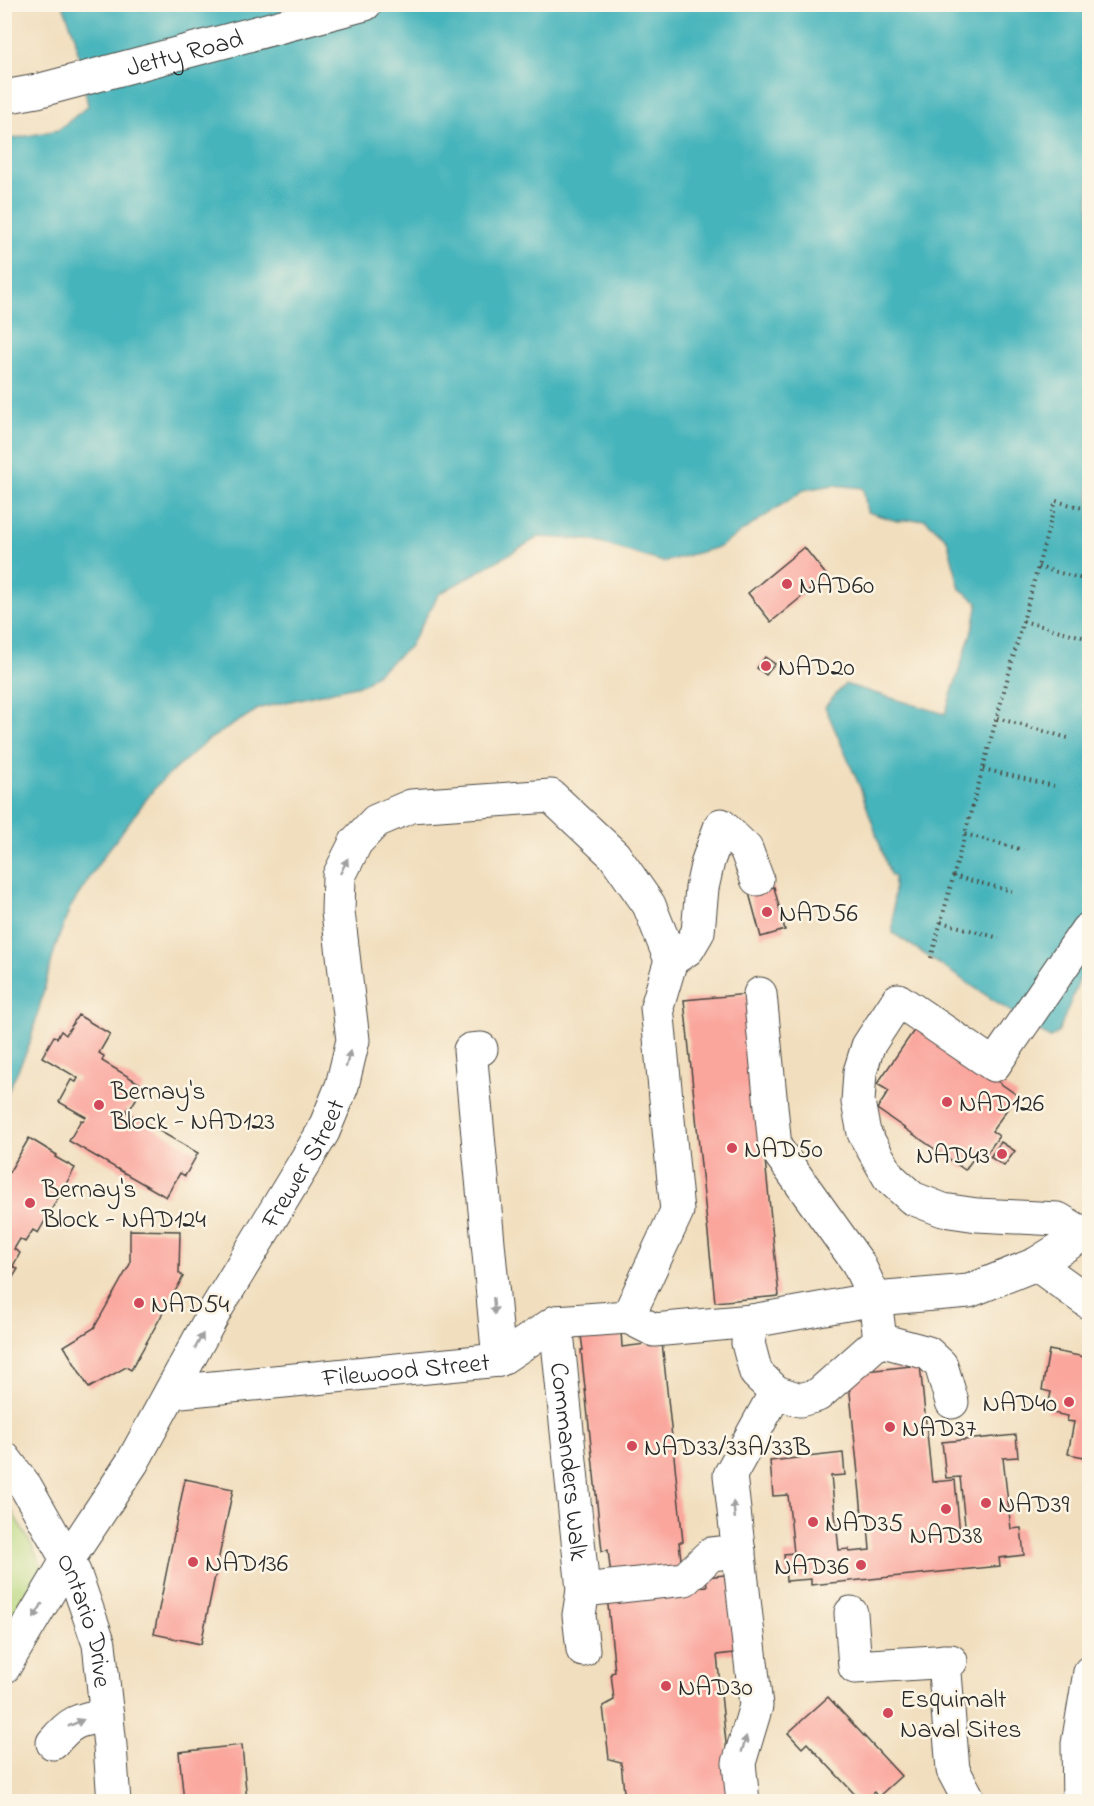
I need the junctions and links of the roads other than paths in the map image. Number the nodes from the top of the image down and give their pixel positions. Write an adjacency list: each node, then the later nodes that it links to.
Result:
1 (365, 4): 2 (lane, Jetty Road)
2 (4, 97)
3 (757, 879): 5 (lane)
4 (1087, 930): 8 (lane)
5 (671, 960): 12 (lane); 17 (lane, Frewer Street, one-way to 5)
6 (760, 994): 10 (lane)
7 (481, 1049): 16 (lane, one-way to 16)
8 (1086, 1232): 9 (lane, Filewood Street)
9 (1036, 1263): 10 (lane, Filewood Street); 11 (lane)
10 (875, 1299): 13 (lane, Filewood Street); 15 (lane)
11 (1089, 1303)
12 (628, 1317): 13 (lane, Filewood Street); 14 (lane, Filewood Street)
13 (752, 1321): 18 (lane)
14 (556, 1322): 16 (lane, Filewood Street); 23 (lane, Commanders Walk)
15 (880, 1340): 18 (lane); 19 (lane)
16 (499, 1360): 17 (lane, Filewood Street)
17 (171, 1392): 22 (lane, Frewer Street)
18 (776, 1392): 21 (lane, one-way to 18)
19 (952, 1402)
20 (4, 1458): 22 (lane, Ontario Drive)
21 (739, 1551): 23 (lane); 31 (lane, one-way to 21)
22 (67, 1561): 26 (lane, Frewer Street, one-way to 26); 28 (lane, Ontario Drive)
23 (582, 1596): 25 (lane, Commanders Walk)
24 (851, 1613): 32 (lane)
25 (583, 1650)
26 (4, 1668)
27 (1089, 1672): 33 (lane)
28 (107, 1715): 29 (lane, one-way to 28); 30 (lane, Ontario Drive)
29 (53, 1743)
30 (114, 1802)
31 (743, 1802)
32 (970, 1802)
33 (1079, 1802)

